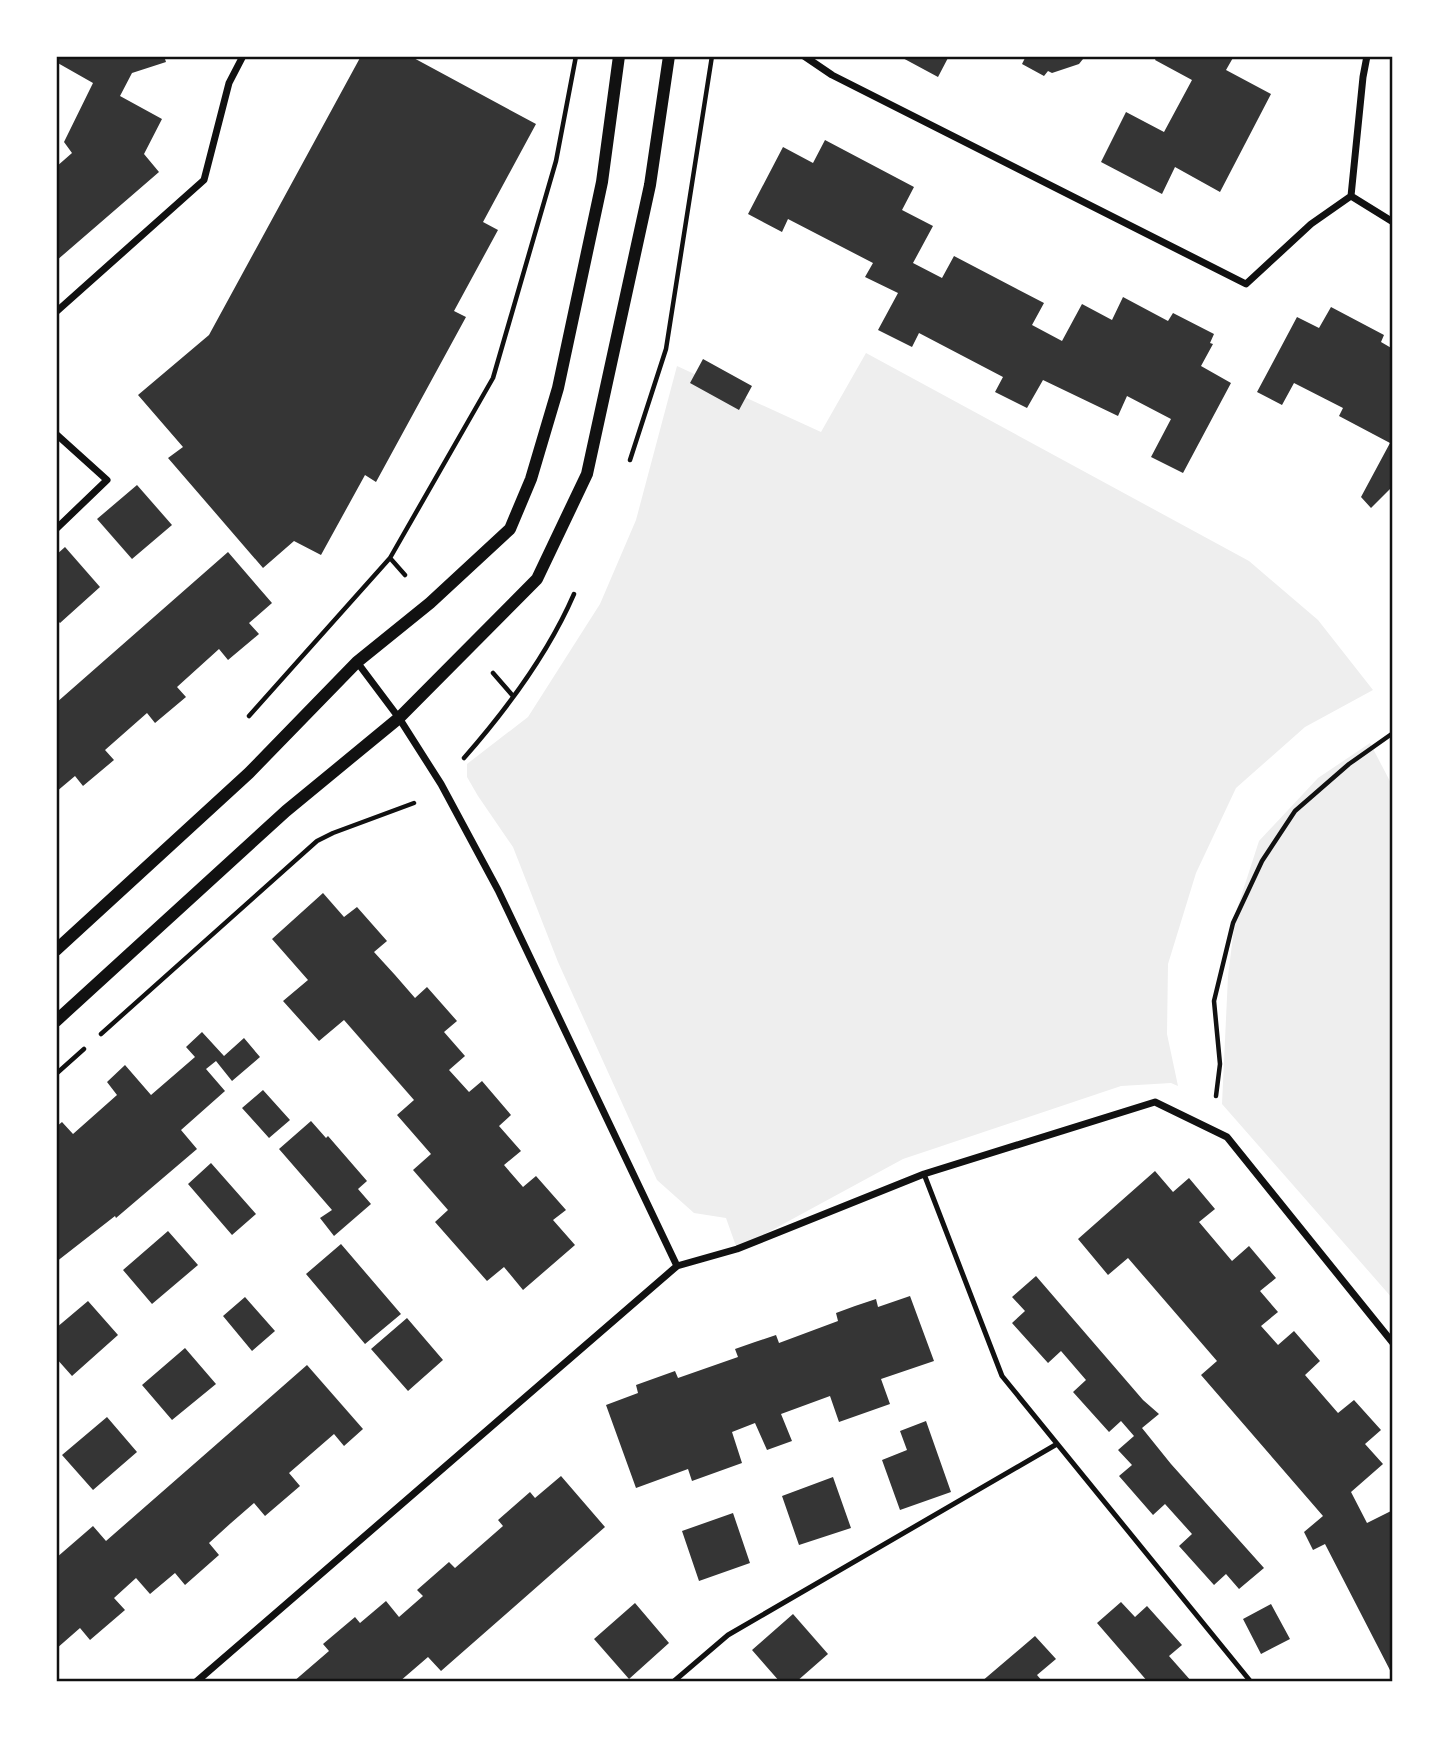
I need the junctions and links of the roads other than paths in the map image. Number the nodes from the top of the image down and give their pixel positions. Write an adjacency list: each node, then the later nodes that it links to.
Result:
1 (243, 56): 8 (street)
2 (619, 56): 11 (street)
3 (669, 56): 12 (street)
4 (804, 56): 6 (street)
5 (1367, 56): 6 (street)
6 (1351, 196): 7 (street)
7 (1393, 222)
8 (56, 312)
9 (56, 434): 10 (street)
10 (56, 529)
11 (357, 662): 12 (street); 13 (street)
12 (399, 718): 14 (street); 16 (street)
13 (56, 950)
14 (56, 1021)
15 (924, 1174): 16 (street); 17 (street); 18 (lane)
16 (677, 1266): 19 (street)
17 (1393, 1343)
18 (1057, 1444): 20 (lane); 21 (lane)
19 (197, 1682)
20 (673, 1682)
21 (1251, 1682)

